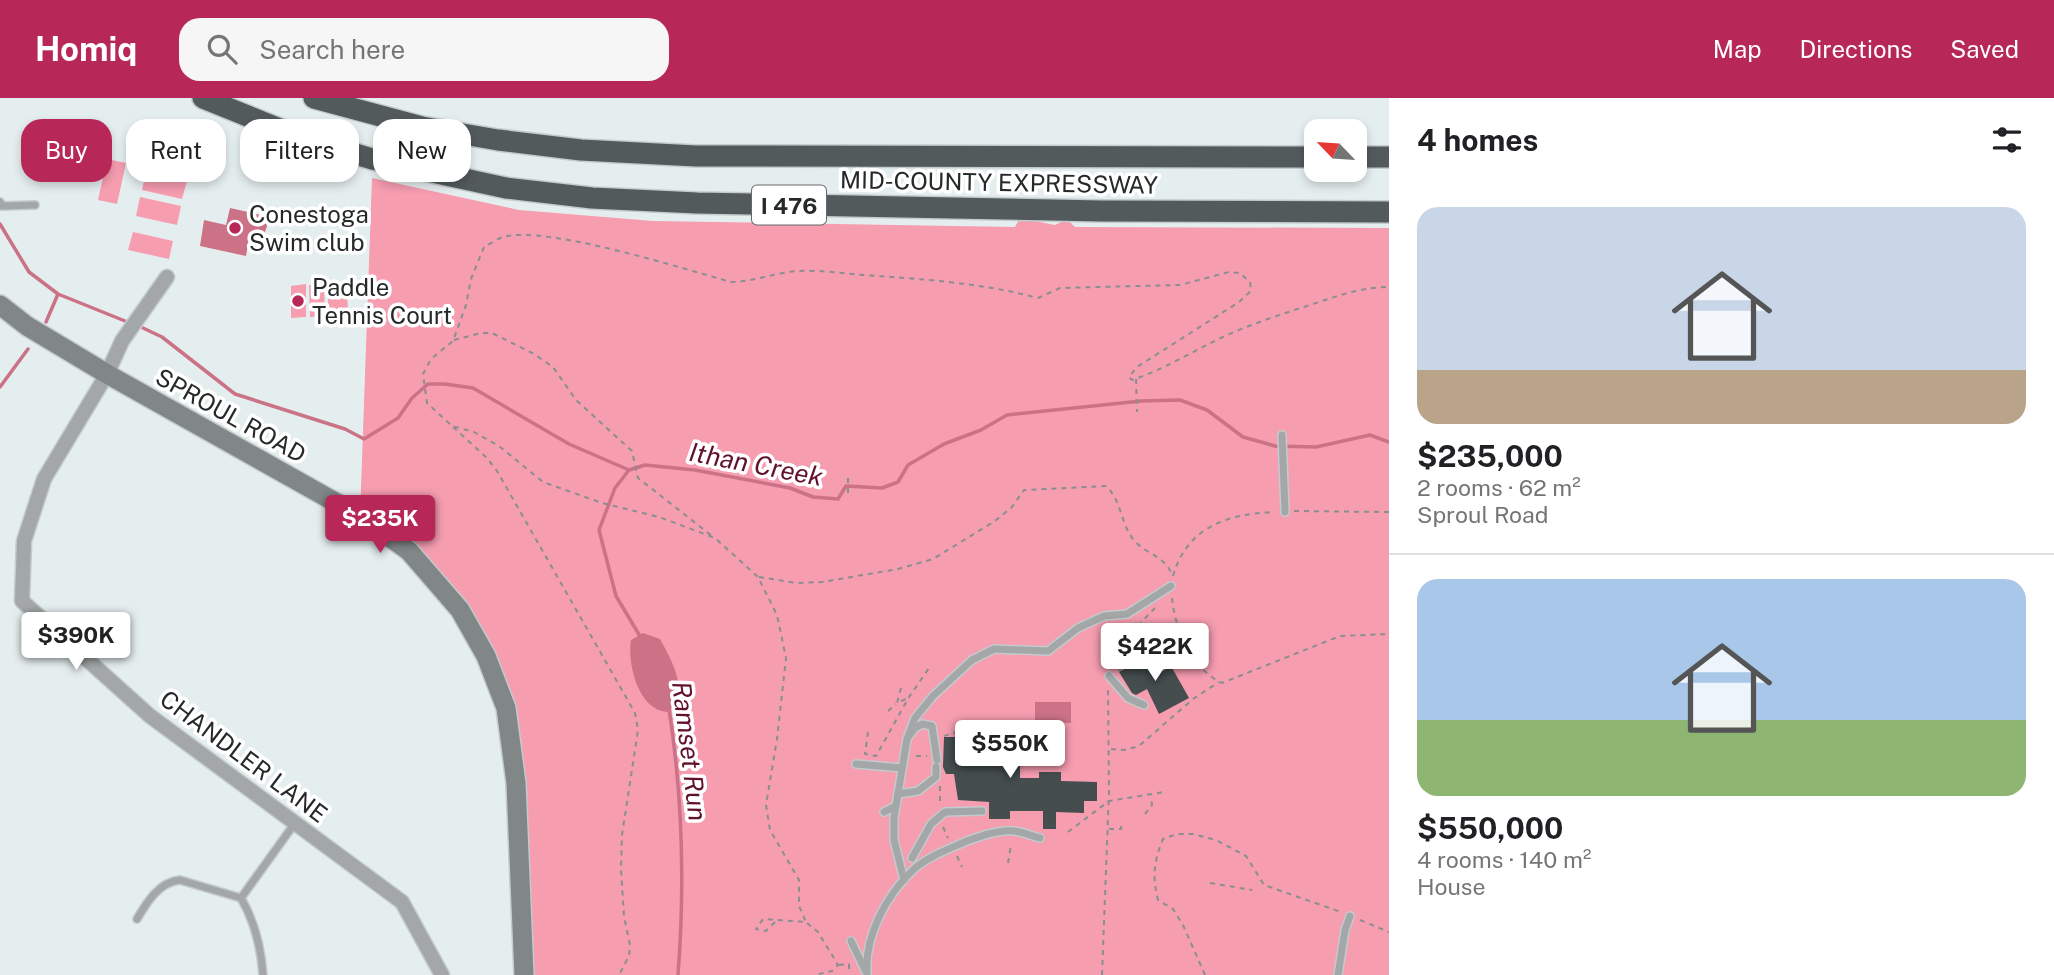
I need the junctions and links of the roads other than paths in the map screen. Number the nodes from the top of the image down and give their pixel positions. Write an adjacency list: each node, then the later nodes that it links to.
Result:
1 (203, 98): 8 (highway, MID-COUNTY EXPRESSWAY / I 476)
2 (314, 98): 3 (highway, MID-COUNTY EXPRESSWAY / I 476)
3 (1304, 157)
4 (1367, 157): 5 (highway)
5 (1389, 157)
6 (0, 202): 7 (lane)
7 (35, 205)
8 (1389, 212)
9 (167, 277): 11 (street, CHANDLER LANE)
10 (0, 305): 11 (main road, SPROUL ROAD)
11 (107, 374): 24 (street, CHANDLER LANE); 36 (main road, SPROUL ROAD)
12 (1282, 436): 13 (lane)
13 (1285, 512)
14 (1171, 586): 17 (lane)
15 (1110, 676): 16 (lane)
16 (1144, 705)
17 (907, 739): 19 (lane); 20 (lane)
18 (856, 764): 19 (lane)
19 (902, 768): 20 (lane)
20 (898, 794): 21 (lane)
21 (896, 806): 23 (lane); 27 (lane)
22 (982, 811): 26 (lane)
23 (884, 812)
24 (295, 823): 30 (lane); 35 (street, CHANDLER LANE)
25 (1040, 838): 28 (lane)
26 (912, 858): 27 (lane); 28 (lane)
27 (902, 864): 29 (lane)
28 (915, 869): 29 (lane)
29 (904, 880): 37 (lane)
30 (242, 898): 32 (lane); 34 (lane)
31 (1350, 916): 38 (lane)
32 (137, 919)
33 (851, 941): 37 (lane)
34 (263, 975)
35 (442, 975)
36 (524, 975)
37 (867, 975)
38 (1338, 975)

